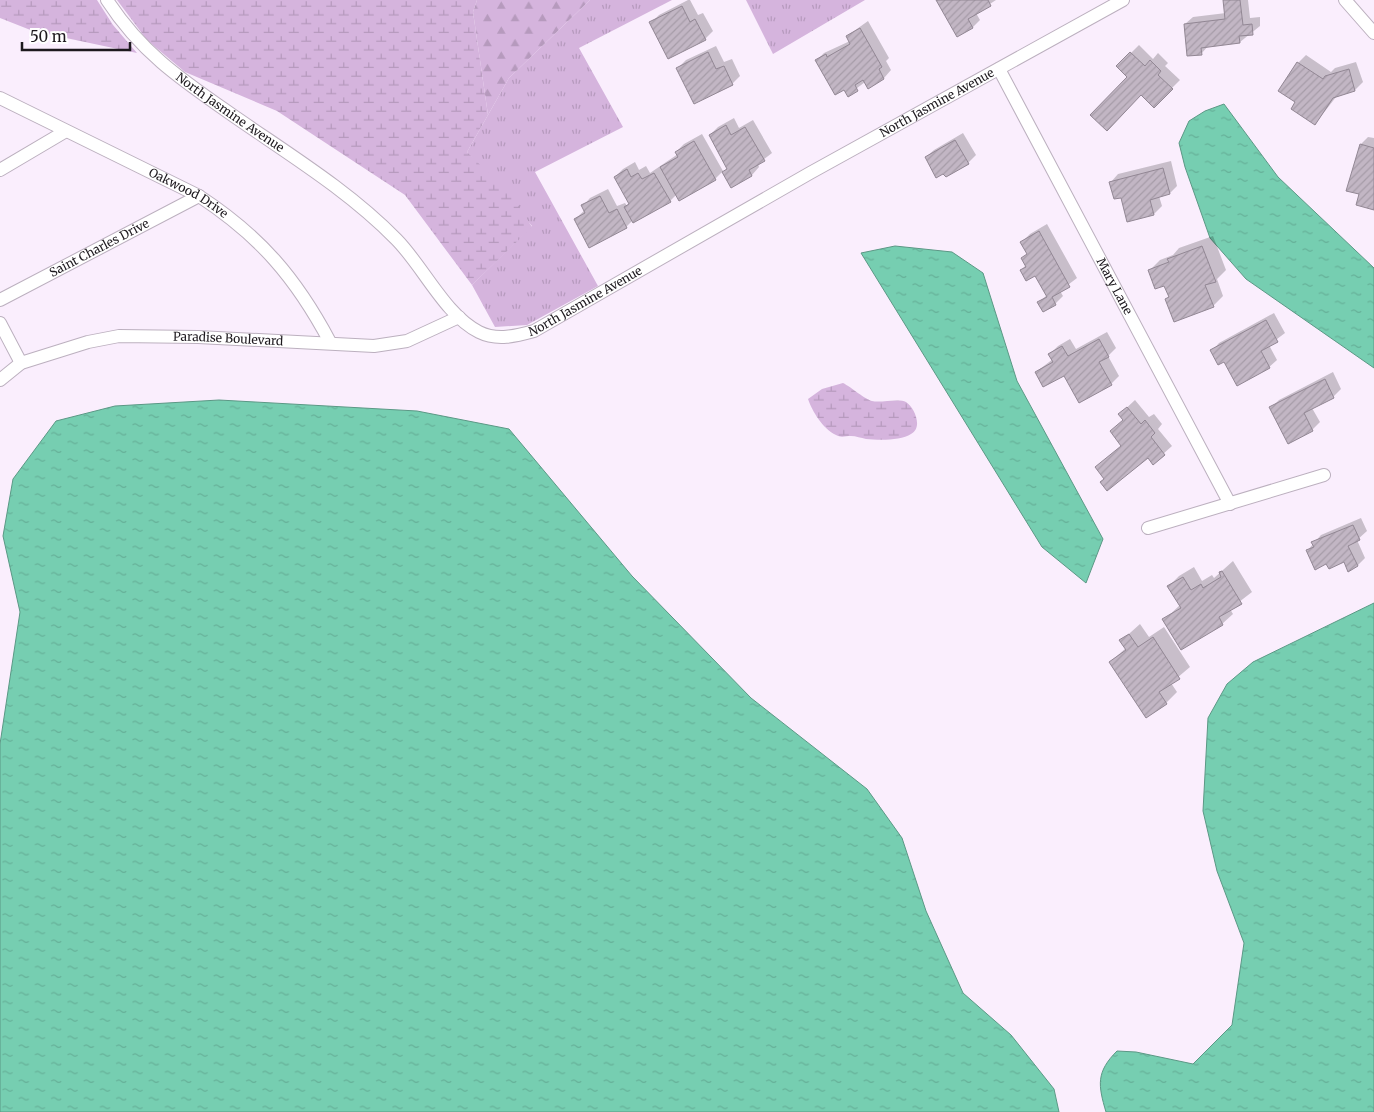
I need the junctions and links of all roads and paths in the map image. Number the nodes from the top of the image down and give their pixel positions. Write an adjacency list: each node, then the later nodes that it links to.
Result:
1 (107, 0): 11 (street, North Jasmine Avenue)
2 (1123, 0): 5 (street, North Jasmine Avenue)
3 (1345, 0): 4 (street)
4 (1374, 33)
5 (999, 69): 11 (street, North Jasmine Avenue); 17 (street, Mary Lane)
6 (0, 98): 7 (street, Oakwood Drive)
7 (66, 131): 8 (street); 9 (street, Oakwood Drive)
8 (0, 170)
9 (199, 196): 10 (street, Saint Charles Drive); 13 (street, Oakwood Drive)
10 (0, 300)
11 (459, 317): 13 (street, Paradise Boulevard)
12 (0, 323): 14 (street)
13 (330, 342): 14 (street, Paradise Boulevard)
14 (21, 364): 15 (street, Paradise Boulevard)
15 (0, 380)
16 (1324, 475): 17 (street)
17 (1230, 504): 18 (street)
18 (1148, 528)

